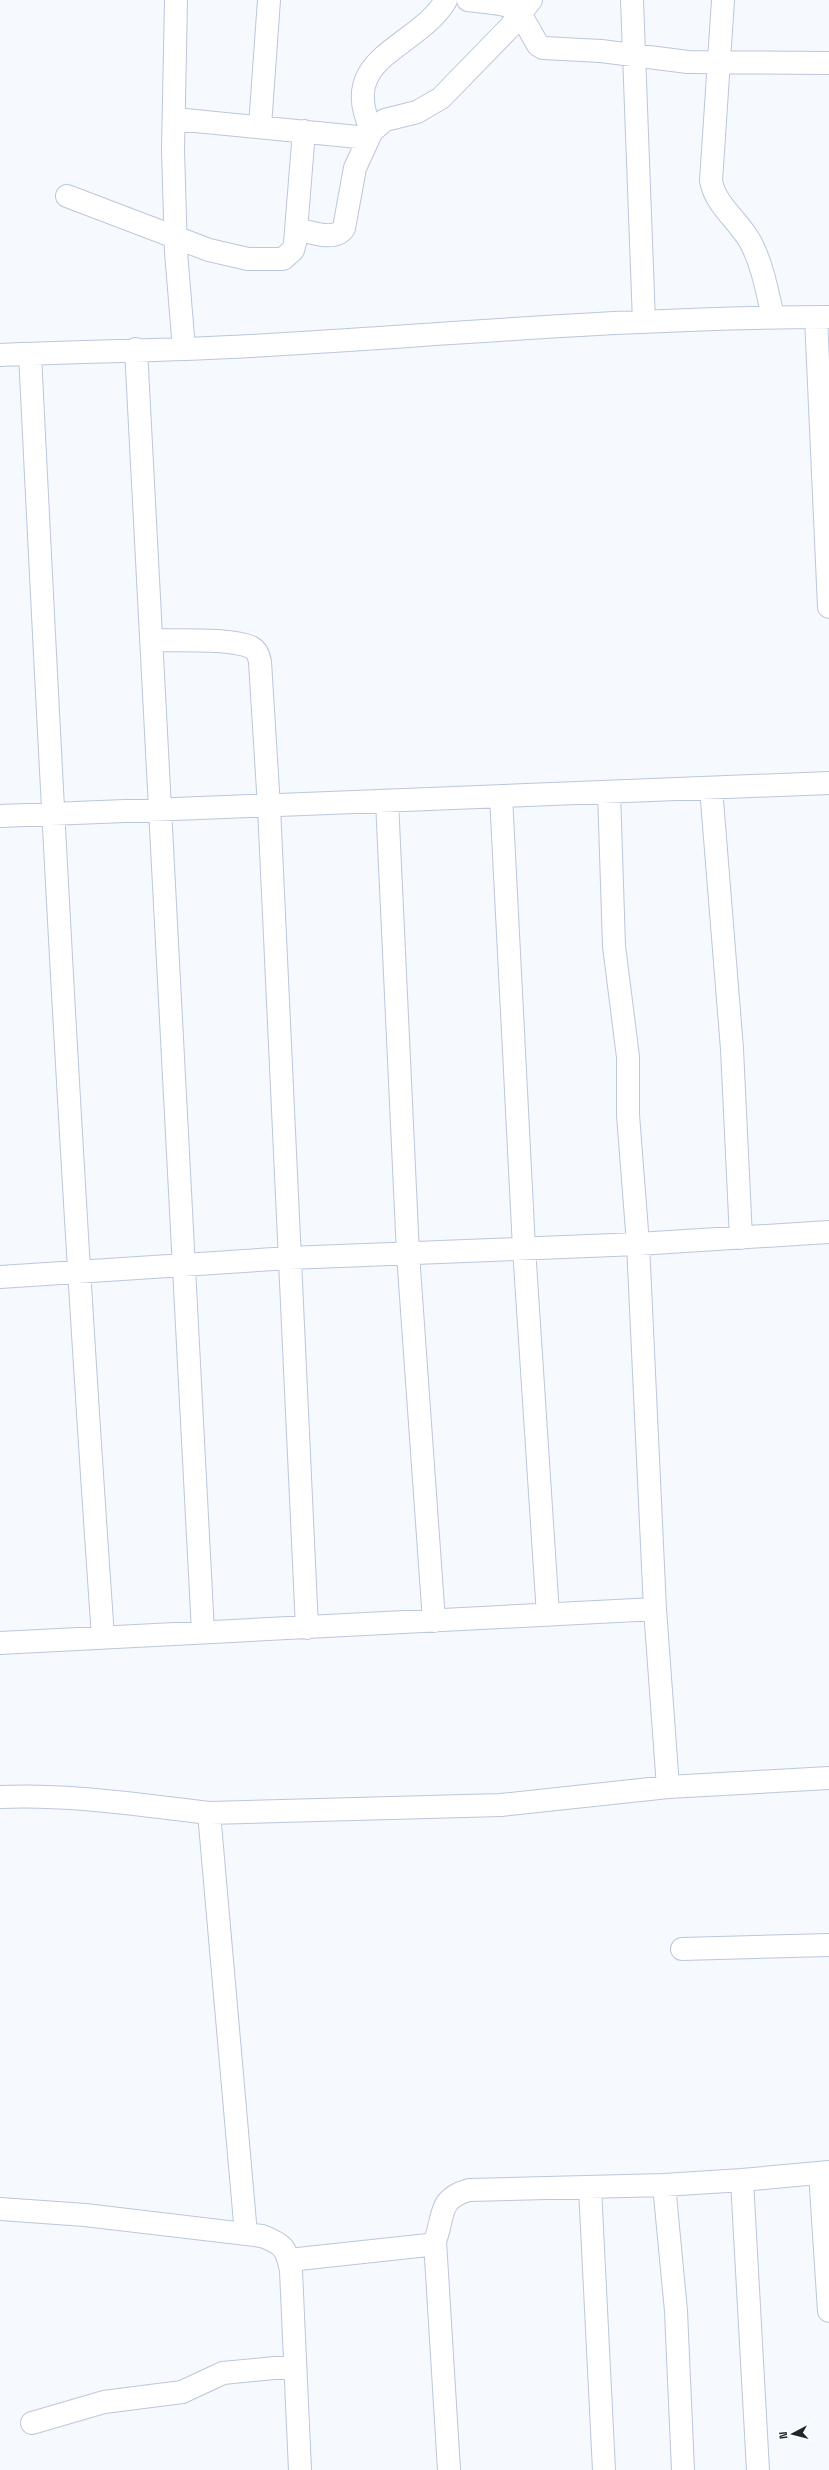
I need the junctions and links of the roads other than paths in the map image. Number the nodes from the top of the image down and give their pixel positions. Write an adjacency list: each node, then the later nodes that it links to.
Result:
1 (176, 0): 11 (street)
2 (269, 0): 12 (street)
3 (446, 0): 14 (street)
4 (468, 0): 7 (street)
5 (632, 0): 8 (street)
6 (723, 0): 9 (street)
7 (526, 6): 8 (street); 14 (street)
8 (635, 55): 9 (street); 20 (street)
9 (719, 63): 10 (street); 18 (street)
10 (829, 63)
11 (175, 119): 12 (street); 17 (street)
12 (260, 126): 13 (street)
13 (304, 131): 14 (street); 16 (street)
14 (370, 134): 16 (street)
15 (67, 196): 17 (street)
16 (296, 229): 17 (street)
17 (176, 235): 22 (street)
18 (773, 316): 19 (street); 20 (street)
19 (822, 317): 25 (street)
20 (644, 322): 22 (street)
21 (136, 349): 22 (street); 23 (street); 26 (street)
22 (184, 349)
23 (30, 354): 24 (street); 35 (street)
24 (0, 356)
25 (829, 607)
26 (152, 640): 32 (street); 33 (street)
27 (829, 783): 28 (street)
28 (711, 788): 29 (street); 37 (street)
29 (609, 792): 30 (street); 38 (street)
30 (501, 796): 31 (street); 39 (street)
31 (387, 801): 32 (street); 40 (street)
32 (269, 807): 33 (street); 41 (street)
33 (160, 811): 35 (street); 42 (street)
34 (0, 816): 35 (street)
35 (52, 816): 43 (street)
36 (829, 1232): 37 (street)
37 (741, 1238): 38 (street)
38 (638, 1244): 39 (street); 45 (street)
39 (524, 1248): 40 (street); 46 (street)
40 (408, 1254): 41 (street); 47 (street)
41 (289, 1258): 42 (street); 48 (street)
42 (183, 1267): 43 (street); 49 (street)
43 (78, 1273): 44 (street); 50 (street)
44 (0, 1277)
45 (655, 1609): 46 (street); 53 (street)
46 (548, 1615): 47 (street)
47 (434, 1621): 48 (street)
48 (307, 1628): 49 (street)
49 (203, 1632): 50 (street)
50 (103, 1637): 51 (street)
51 (0, 1643)
52 (829, 1778): 53 (street)
53 (668, 1788): 55 (street)
54 (0, 1797): 55 (street)
55 (209, 1813): 63 (street)
56 (829, 1945): 57 (street)
57 (682, 1949)
58 (824, 2172): 59 (street); 66 (street)
59 (742, 2180): 60 (street); 73 (street)
60 (664, 2185): 61 (street); 72 (street)
61 (590, 2188): 64 (street); 71 (street)
62 (0, 2209): 63 (street)
63 (246, 2234): 65 (street)
64 (435, 2241): 65 (street); 70 (street)
65 (289, 2260): 67 (street)
66 (829, 2311)
67 (295, 2366): 68 (street); 69 (street)
68 (32, 2422)
69 (300, 2470)
70 (449, 2470)
71 (604, 2470)
72 (683, 2470)
73 (758, 2470)

